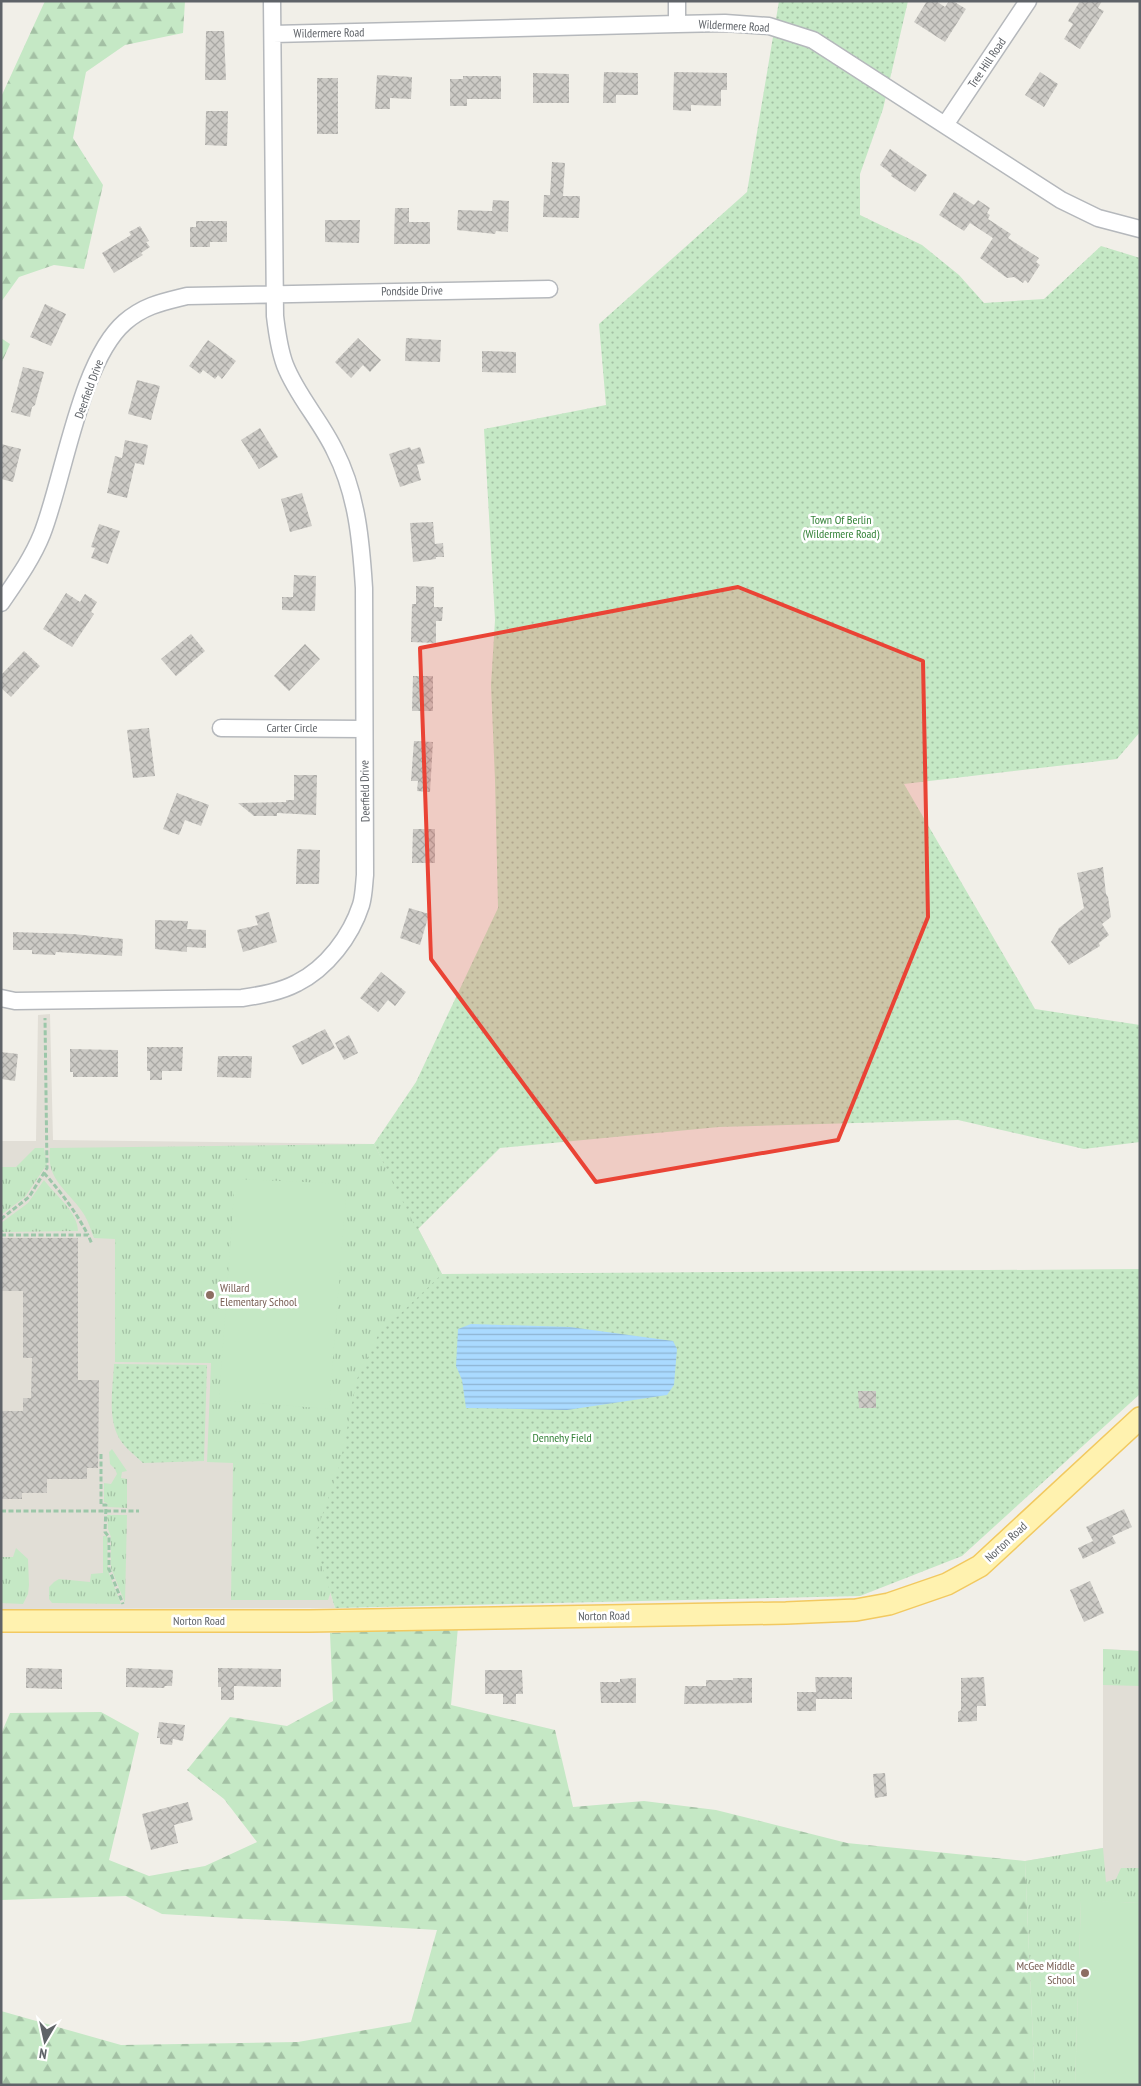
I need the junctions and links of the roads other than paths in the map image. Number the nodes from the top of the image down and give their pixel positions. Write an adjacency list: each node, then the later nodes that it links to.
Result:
1 (272, 1): 5 (street, Deerfield Drive)
2 (677, 1): 4 (street)
3 (1028, 1): 6 (street, Tree Hill Road)
4 (678, 24): 5 (street, Wildermere Road); 6 (street, Wildermere Road)
5 (273, 34): 9 (street, Deerfield Drive)
6 (945, 125): 7 (street, Wildermere Road)
7 (1140, 230)
8 (549, 289): 9 (street, Pondside Drive)
9 (275, 294): 10 (street, Deerfield Drive); 12 (street, Deerfield Drive)
10 (1, 603)
11 (221, 728): 12 (street, Carter Circle)
12 (364, 729): 13 (street, Deerfield Drive)
13 (1, 998)
14 (1140, 1418): 15 (main road, Norton Road)
15 (1, 1621)

